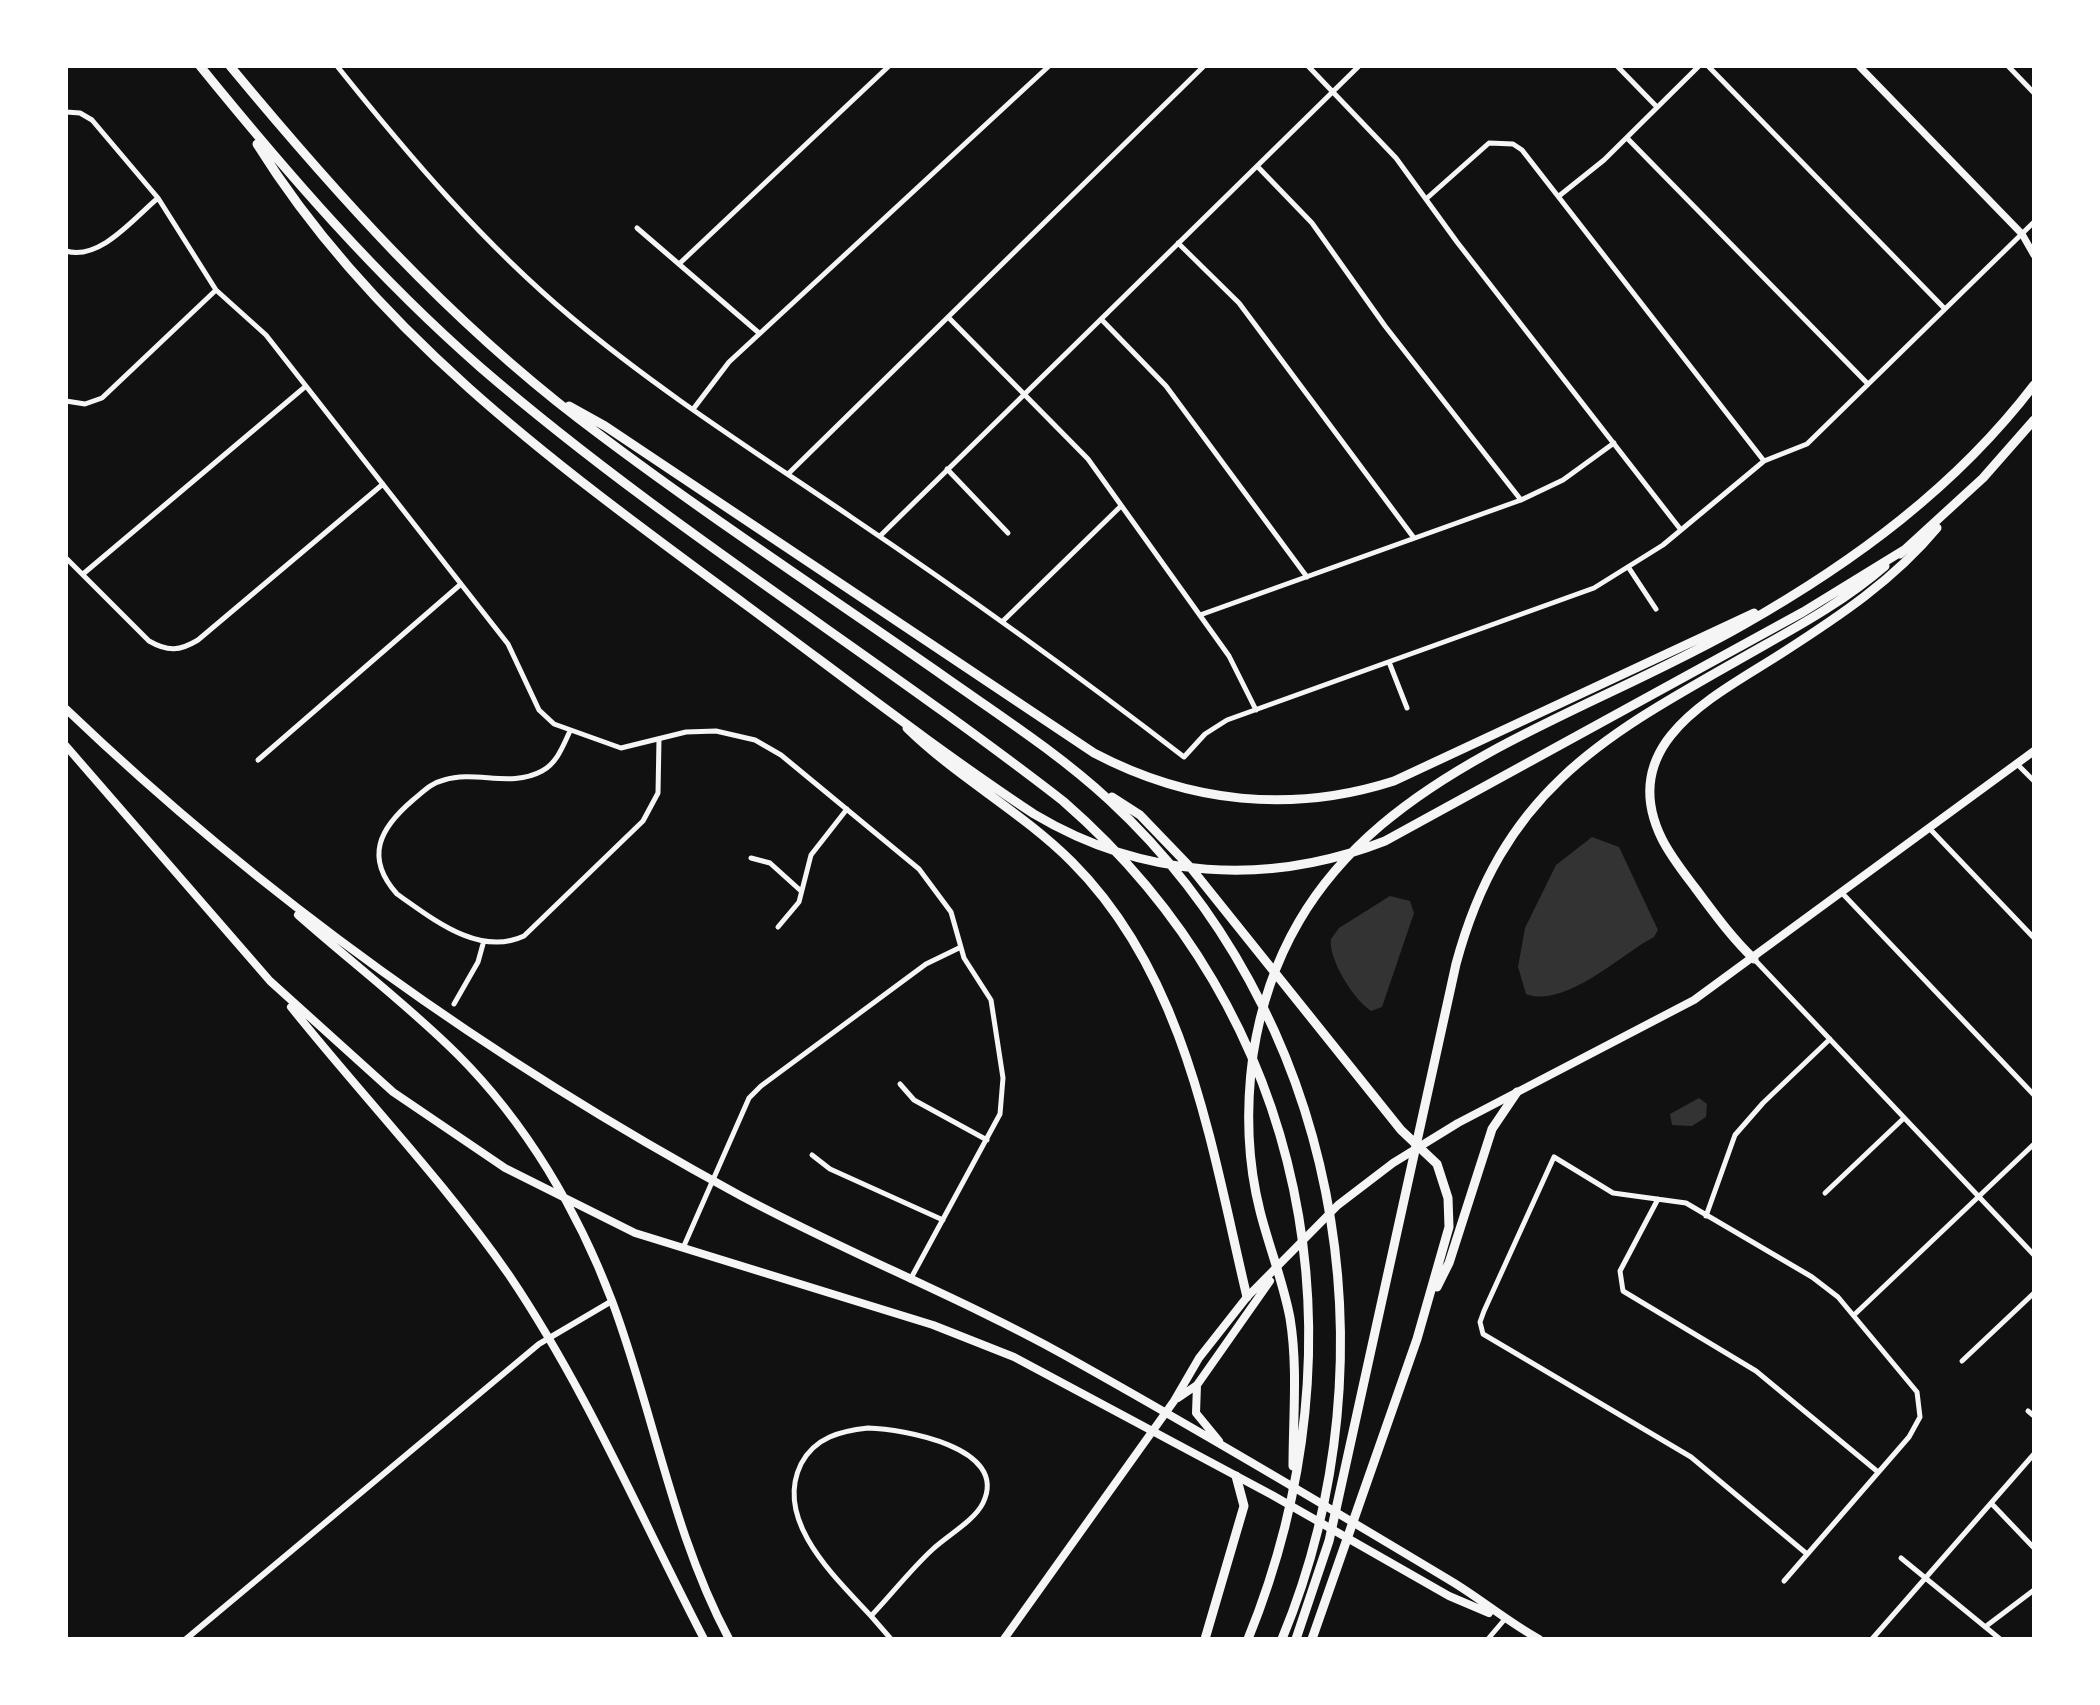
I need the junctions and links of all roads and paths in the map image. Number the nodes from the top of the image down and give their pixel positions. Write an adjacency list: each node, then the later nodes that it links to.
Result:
1 (200, 66): 18 (highway)
2 (230, 66): 39 (highway)
3 (337, 66): 42 (street)
4 (889, 66): 30 (street)
5 (1049, 66): 35 (street)
6 (1204, 66): 33 (street)
7 (1308, 66): 14 (street)
8 (1359, 66): 14 (street)
9 (1617, 66): 16 (street)
10 (1699, 66): 16 (street)
11 (1708, 66): 32 (street)
12 (1859, 66): 26 (main road)
13 (2008, 66): 15 (street)
14 (1333, 92): 20 (street); 23 (street)
15 (2034, 93)
16 (1657, 107): 19 (street)
17 (66, 112): 22 (street)
18 (239, 114): 67 (highway); 125 (highway)
19 (1627, 138): 21 (street); 36 (street)
20 (1257, 166): 27 (street); 49 (street)
21 (1559, 196): 23 (street); 45 (street)
22 (158, 198): 28 (street); 31 (street)
23 (1426, 199): 44 (street)
24 (2034, 222): 26 (street)
25 (637, 228): 30 (street)
26 (2022, 234): 29 (main road); 32 (street)
27 (1178, 243): 34 (street); 55 (street)
28 (66, 251)
29 (2034, 255)
30 (679, 264): 35 (street)
31 (216, 290): 38 (street); 41 (street)
32 (1945, 309): 36 (street)
33 (948, 317): 40 (street); 47 (street)
34 (1101, 319): 40 (street); 60 (street)
35 (759, 333): 42 (street)
36 (1868, 384): 45 (street)
37 (2034, 385): 62 (highway)
38 (306, 386): 48 (street); 59 (street)
39 (546, 393): 62 (highway); 77 (highway)
40 (1024, 394): 46 (street); 51 (street)
41 (66, 401)
42 (694, 408): 47 (street)
43 (2034, 420): 50 (highway)
44 (1614, 443): 49 (street); 52 (street)
45 (1764, 461): 52 (street)
46 (947, 469): 53 (street); 54 (street)
47 (788, 474): 54 (street)
48 (383, 484): 59 (street); 61 (street)
49 (1521, 500): 55 (street)
50 (1956, 504): 56 (highway); 89 (highway)
51 (1121, 506): 64 (street); 65 (street)
52 (1681, 530): 58 (street)
53 (1008, 533)
54 (879, 536): 65 (street)
55 (1414, 538): 60 (street)
56 (1904, 550): 67 (highway); 147 (highway)
57 (66, 558): 59 (street)
58 (1629, 568): 63 (street); 66 (street)
59 (83, 574)
60 (1307, 577): 64 (street)
61 (461, 584): 71 (street); 75 (street)
62 (1772, 607): 125 (highway)
63 (1656, 609)
64 (1200, 615): 70 (street)
65 (1003, 621): 70 (street)
66 (1389, 662): 68 (street); 70 (street)
67 (882, 704): 112 (highway)
68 (1407, 708)
69 (66, 709): 82 (main road)
70 (1256, 710)
71 (570, 731): 72 (street); 87 (street)
72 (659, 739): 79 (street); 87 (street)
73 (66, 746): 90 (main road)
74 (2034, 751): 76 (main road)
75 (258, 760)
76 (2017, 764): 78 (street); 80 (main road)
77 (1085, 779): 99 (highway); 146 (highway)
78 (2034, 781)
79 (847, 809): 83 (street); 88 (street)
80 (1930, 829): 84 (main road); 86 (street)
81 (751, 858): 83 (street)
82 (263, 883): 101 (main road); 113 (main road)
83 (802, 892): 85 (street)
84 (1842, 893): 89 (main road); 95 (street)
85 (778, 927)
86 (2034, 938)
87 (483, 944): 91 (street)
88 (959, 948): 97 (street); 101 (street)
89 (1754, 959): 92 (street); 94 (main road)
90 (270, 981): 107 (main road); 116 (main road)
91 (454, 1004)
92 (1830, 1039): 96 (street); 105 (street)
93 (900, 1084): 97 (street)
94 (1517, 1092): 99 (main road); 114 (highway)
95 (2034, 1095)
96 (1904, 1118): 102 (street); 103 (street)
97 (987, 1140): 106 (street)
98 (2034, 1144): 103 (street)
99 (1419, 1146): 109 (main road); 114 (highway)
100 (812, 1155): 106 (street)
101 (711, 1179): 107 (street); 110 (main road)
102 (1825, 1193)
103 (1979, 1197): 108 (street); 115 (street)
104 (1658, 1199): 105 (street); 127 (street); 131 (street)
105 (1706, 1216): 115 (street)
106 (943, 1220): 110 (street)
107 (682, 1249): 123 (main road)
108 (2034, 1255)
109 (1283, 1262): 112 (main road); 118 (main road)
110 (910, 1280): 121 (main road)
111 (2034, 1293): 117 (street)
112 (1247, 1297): 119 (main road)
113 (612, 1301): 116 (street); 141 (main road)
114 (1428, 1305): 148 (highway)
115 (1854, 1315): 127 (street)
116 (547, 1338): 139 (street); 140 (main road)
117 (1962, 1361)
118 (1197, 1385): 119 (main road); 124 (main road)
119 (1174, 1401): 121 (main road)
120 (2028, 1411): 122 (street)
121 (1165, 1413): 123 (main road); 124 (main road)
122 (2034, 1416)
123 (1153, 1430): 128 (main road); 143 (main road)
124 (1228, 1450): 137 (main road)
125 (1296, 1450): 145 (highway)
126 (2034, 1454): 129 (street)
127 (1878, 1472): 131 (street)
128 (1236, 1476): 137 (main road); 144 (highway)
129 (1991, 1503): 130 (street); 133 (street)
130 (2034, 1548)
131 (1807, 1554): 134 (street)
132 (1901, 1558): 133 (street)
133 (1925, 1578): 138 (street); 151 (street)
134 (1784, 1581)
135 (2034, 1590): 138 (street)
136 (871, 1616): 136 (street); 142 (street)
137 (1505, 1619): 149 (street); 150 (main road)
138 (1985, 1627): 152 (street)
139 (186, 1639)
140 (704, 1639)
141 (729, 1639)
142 (891, 1639)
143 (1004, 1639)
144 (1205, 1639)
145 (1248, 1639)
146 (1282, 1639)
147 (1296, 1639)
148 (1312, 1639)
149 (1488, 1639)
150 (1539, 1639)
151 (1872, 1639)
152 (2000, 1639)

